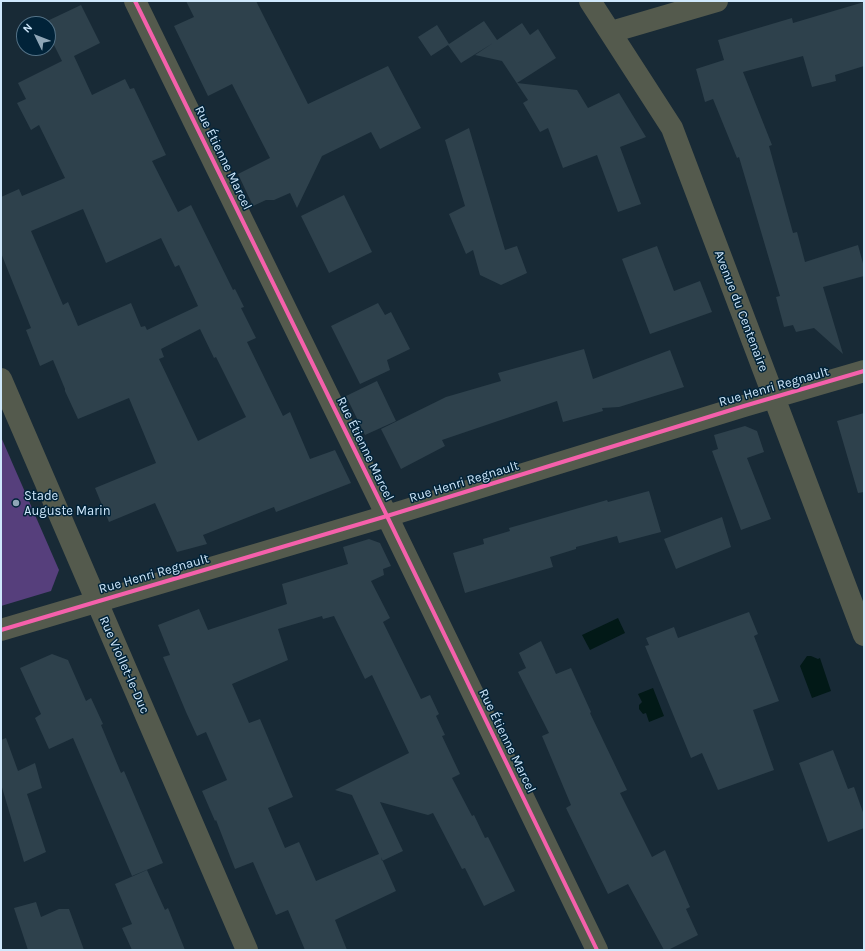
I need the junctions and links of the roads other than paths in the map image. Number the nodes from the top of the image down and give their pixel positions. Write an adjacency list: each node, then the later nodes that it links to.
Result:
1 (135, 1): 8 (street, Rue Étienne Marcel)
2 (590, 1): 4 (street, Avenue du Centenaire)
3 (717, 1): 4 (street)
4 (610, 32): 7 (street, Avenue du Centenaire)
5 (864, 371): 7 (street, Rue Henri Regnault)
6 (1, 379): 9 (street, Rue Viollet-le-Duc)
7 (773, 398): 8 (street, Rue Henri Regnault); 11 (street, Avenue du Centenaire)
8 (387, 516): 9 (street, Rue Henri Regnault); 13 (street, Rue Étienne Marcel)
9 (96, 602): 10 (street, Rue Henri Regnault); 12 (street, Rue Viollet-le-Duc)
10 (1, 630)
11 (864, 635)
12 (247, 950)
13 (597, 950)

